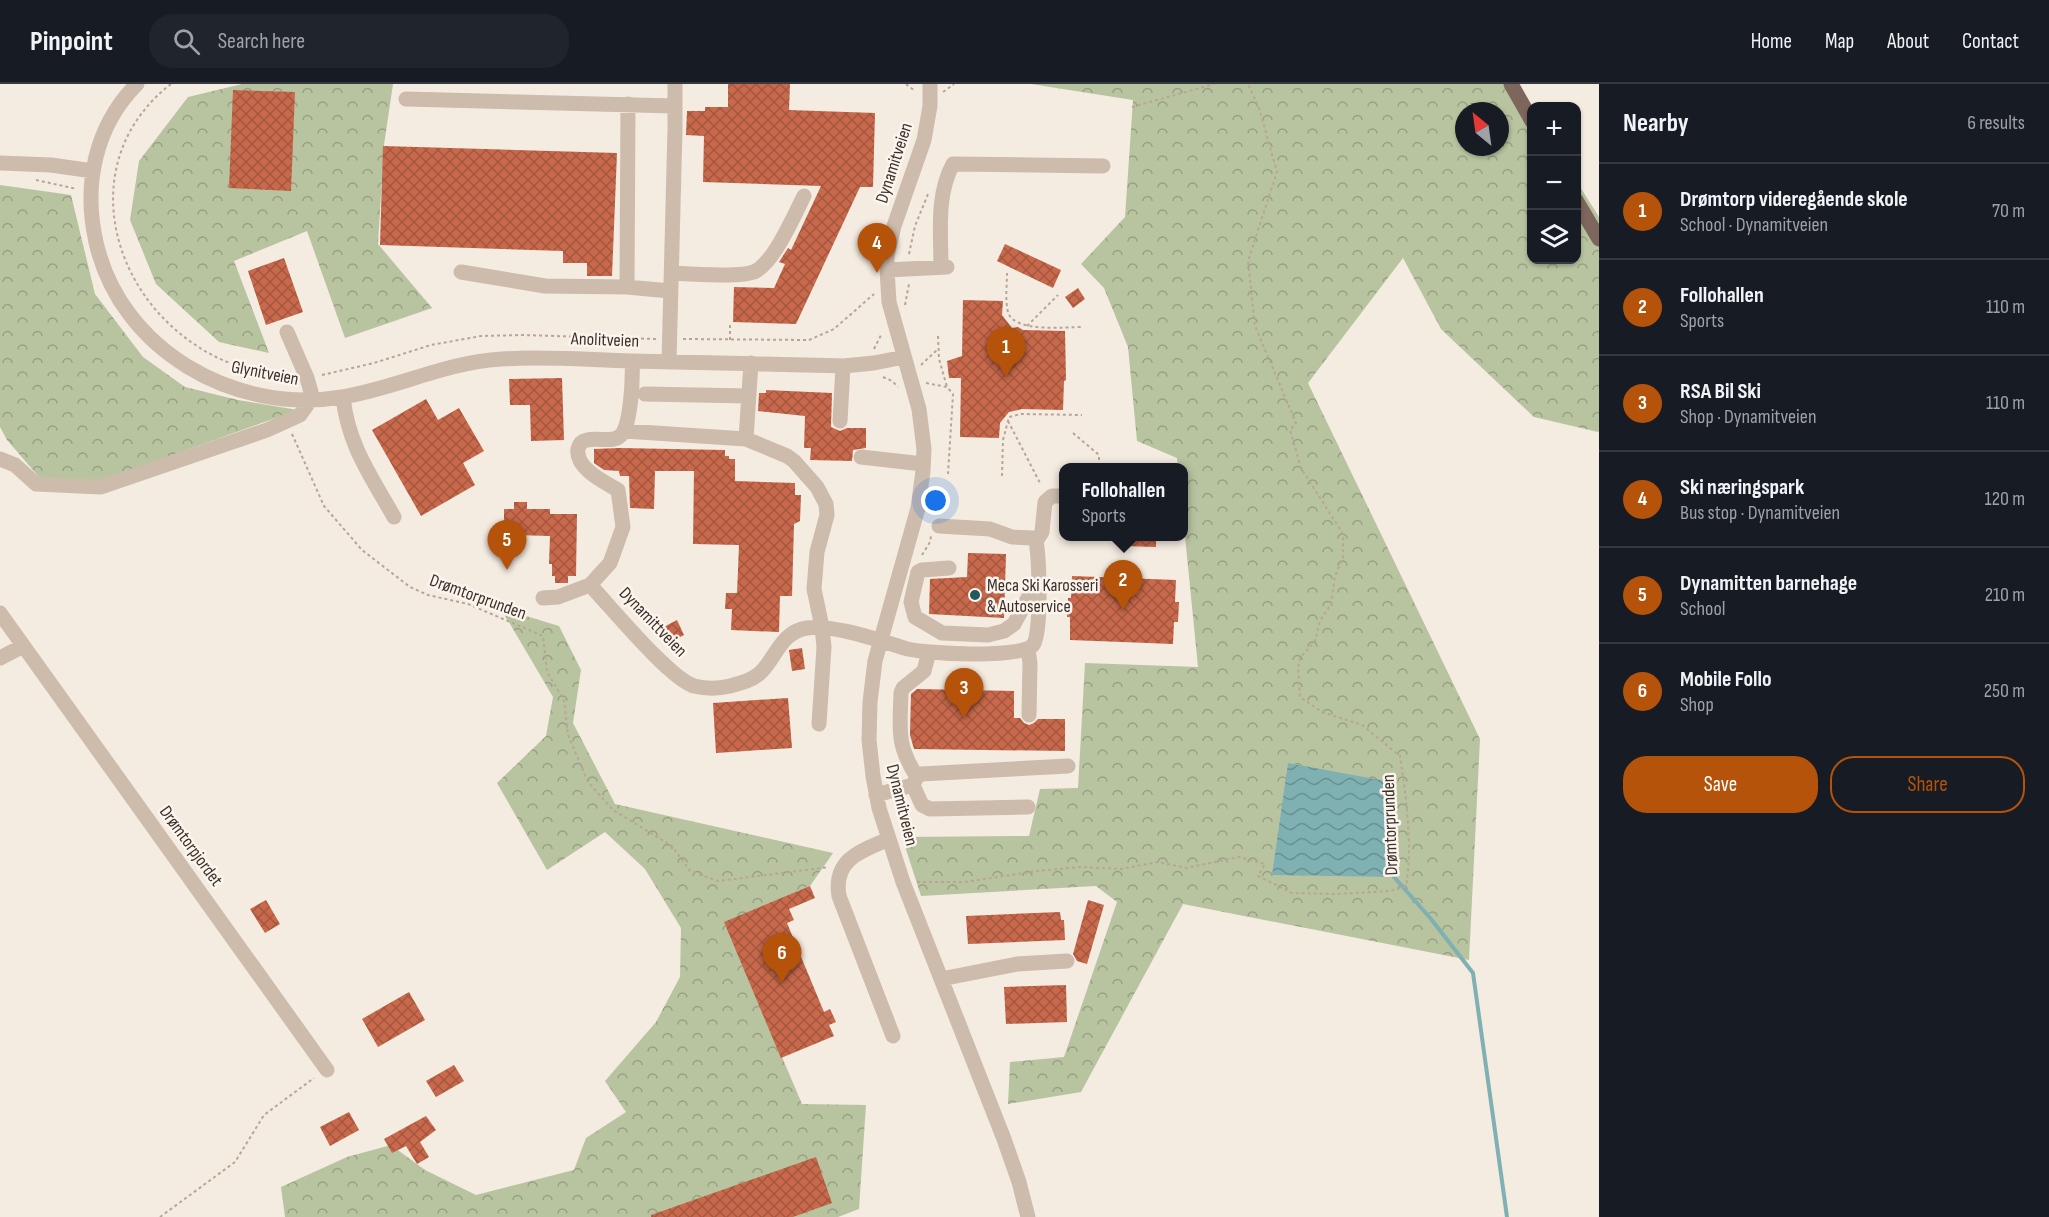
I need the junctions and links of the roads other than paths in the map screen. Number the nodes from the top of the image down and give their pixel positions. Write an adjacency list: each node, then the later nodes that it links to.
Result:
1 (136, 84): 11 (street, Glynitveien)
2 (675, 84): 7 (street)
3 (1511, 84): 8 (main road)
4 (930, 89): 15 (street, Dynamitveien)
5 (406, 99): 6 (street)
6 (628, 105): 7 (street); 18 (street)
7 (675, 106): 17 (street)
8 (1527, 112)
9 (0, 163): 11 (street)
10 (1103, 166): 15 (street)
11 (93, 171): 29 (street, Glynitveien)
12 (804, 196): 17 (street)
13 (1581, 208): 14 (main road)
14 (1599, 239)
15 (887, 270): 21 (street, Dynamitveien)
16 (461, 272): 18 (street)
17 (672, 273): 19 (street)
18 (627, 287): 19 (street)
19 (670, 291): 23 (street)
20 (287, 332): 29 (street)
21 (904, 357): 25 (street, Anolitveien); 35 (street, Dynamitveien)
22 (632, 361): 23 (street, Anolitveien); 28 (street, Anolitveien); 31 (street)
23 (669, 362): 24 (street, Anolitveien)
24 (751, 363): 25 (street, Anolitveien); 27 (street)
25 (843, 366): 30 (street)
26 (645, 393): 27 (street)
27 (748, 396): 32 (street)
28 (343, 397): 29 (street, Anolitveien); 37 (street)
29 (309, 400): 34 (street)
30 (840, 421)
31 (624, 431): 32 (street); 41 (street, Dynamittveien)
32 (746, 439): 45 (street)
33 (861, 457): 35 (street)
34 (0, 459)
35 (924, 464): 47 (street, Dynamitveien)
36 (1056, 497): 39 (street)
37 (394, 517)
38 (935, 530): 39 (street)
39 (1036, 541): 42 (street)
40 (949, 568): 46 (street)
41 (590, 585): 43 (street, Dynamittveien); 45 (street, Dynamittveien)
42 (1038, 596): 46 (street); 49 (street)
43 (543, 598)
44 (0, 613): 48 (street, Drømtorpjordet)
45 (822, 627): 47 (street, Dynamittveien); 54 (street)
46 (954, 634): 51 (street)
47 (879, 639): 50 (street, Dynamittveien); 57 (street, Dynamitveien)
48 (23, 646): 52 (street); 63 (street, Drømtorpjordet)
49 (1028, 649): 51 (street, Dynamittveien); 53 (street)
50 (929, 652): 51 (street, Dynamittveien); 56 (street)
51 (954, 653)
52 (0, 658)
53 (1029, 715)
54 (819, 724)
55 (1068, 766): 56 (street)
56 (915, 781): 57 (street); 58 (street)
57 (876, 795): 59 (street, Dynamitveien)
58 (1028, 807)
59 (889, 839): 61 (street, Dynamitveien); 62 (street)
60 (1067, 961): 61 (street)
61 (941, 979): 64 (street, Dynamitveien)
62 (893, 1036)
63 (327, 1070)
64 (1028, 1217)

